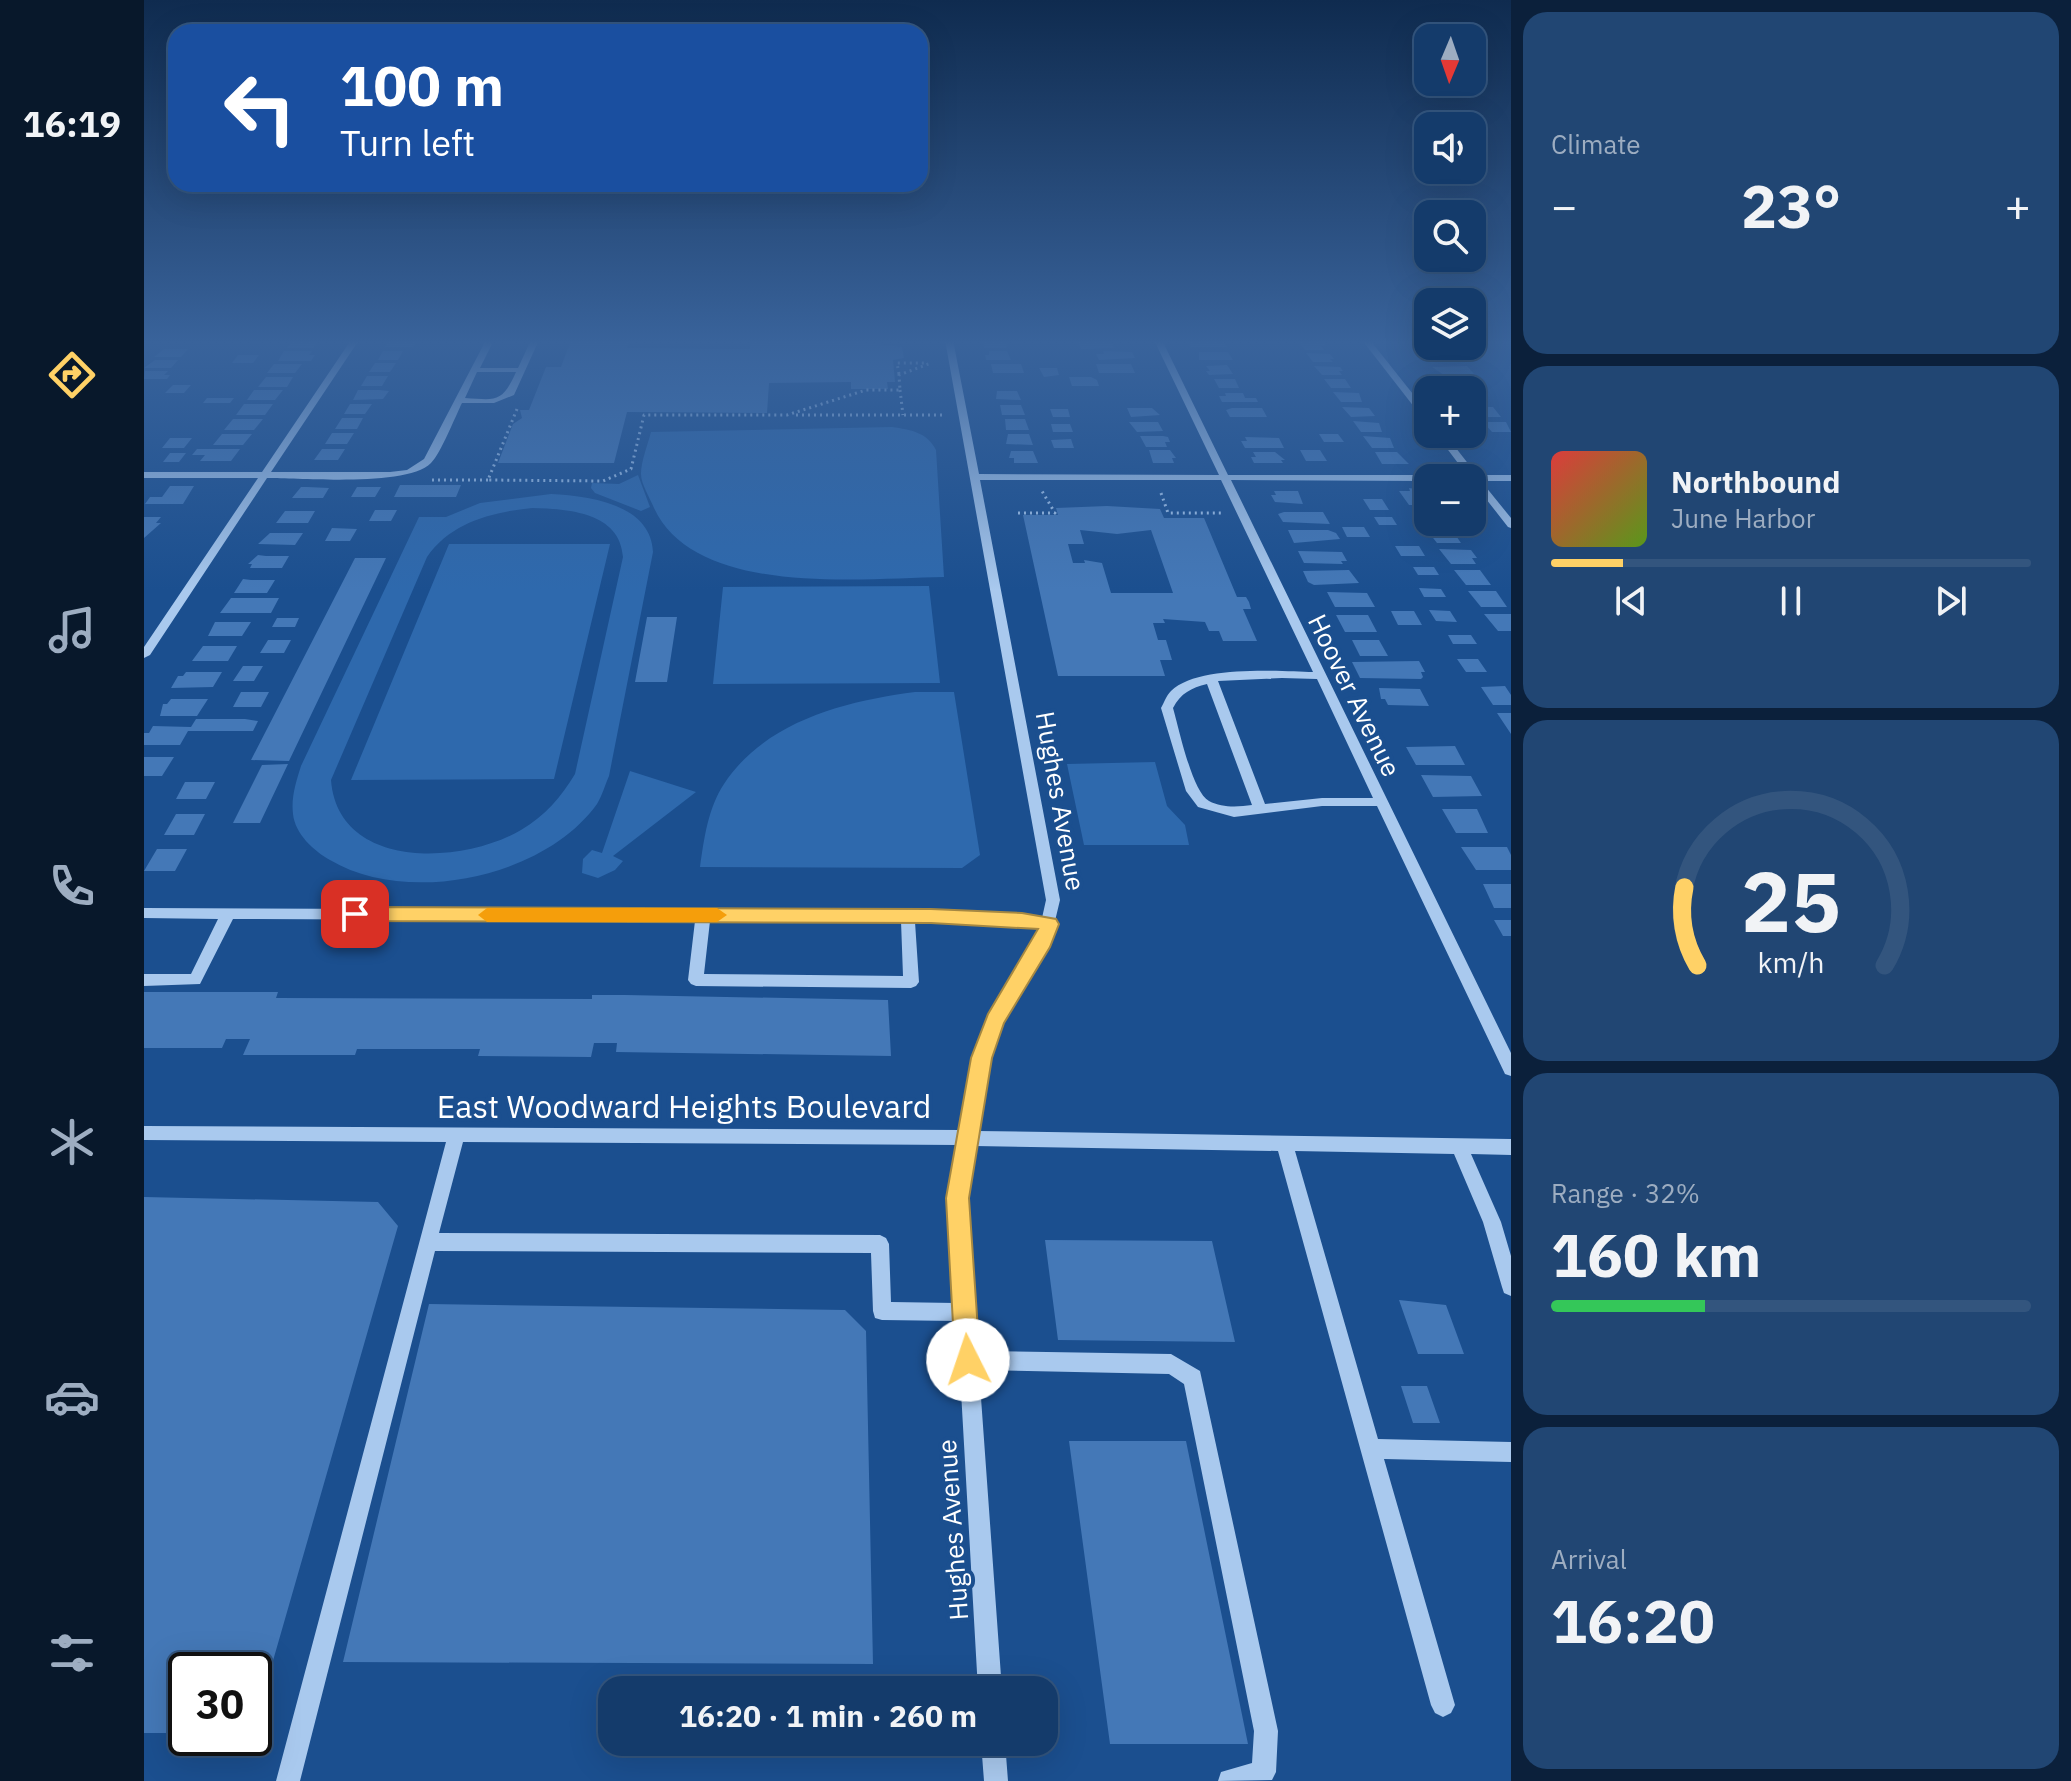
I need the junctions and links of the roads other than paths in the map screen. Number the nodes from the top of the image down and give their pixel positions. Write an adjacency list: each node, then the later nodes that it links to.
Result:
1 (299, 423): 8 (street)
2 (448, 423): 8 (street)
3 (965, 423): 9 (street, Hughes Avenue)
4 (1198, 423): 10 (street, Hoover Avenue)
5 (1451, 448): 6 (street)
6 (1463, 464)
7 (144, 475): 8 (street)
8 (264, 475): 16 (street)
9 (975, 477): 10 (street); 25 (street, Hughes Avenue)
10 (1224, 477): 11 (street); 17 (street, Hoover Avenue)
11 (1414, 478)
12 (1486, 478): 13 (street)
13 (1511, 478)
14 (1486, 493): 15 (street)
15 (1511, 525)
16 (144, 655)
17 (1320, 676): 18 (street); 19 (street, Hoover Avenue)
18 (1211, 679): 20 (street); 20 (street)
19 (1380, 802): 20 (street); 27 (street, Hoover Avenue)
20 (1260, 809)
21 (144, 913): 22 (street)
22 (228, 914): 23 (street); 26 (street)
23 (703, 915): 24 (street); 24 (street)
24 (908, 916): 25 (street)
25 (1049, 924): 30 (street, Hughes Avenue)
26 (144, 980)
27 (1511, 1069)
28 (144, 1133): 29 (street, East Woodward Heights Boulevard)
29 (456, 1135): 30 (street, East Woodward Heights Boulevard); 34 (street)
30 (970, 1138): 31 (street, East Woodward Heights Boulevard); 36 (street, Hughes Avenue)
31 (1284, 1143): 32 (street, East Woodward Heights Boulevard); 38 (street)
32 (1459, 1146): 33 (street, East Woodward Heights Boulevard); 35 (street)
33 (1511, 1147)
34 (428, 1242): 36 (street); 43 (street)
35 (1511, 1287)
36 (964, 1312): 37 (street, Hughes Avenue)
37 (968, 1360): 40 (street, Hughes Avenue); 45 (street)
38 (1372, 1449): 39 (street); 41 (street)
39 (1511, 1452)
40 (989, 1676)
41 (1443, 1705)
42 (994, 1756): 44 (street)
43 (288, 1781)
44 (996, 1781)
45 (1230, 1781)

